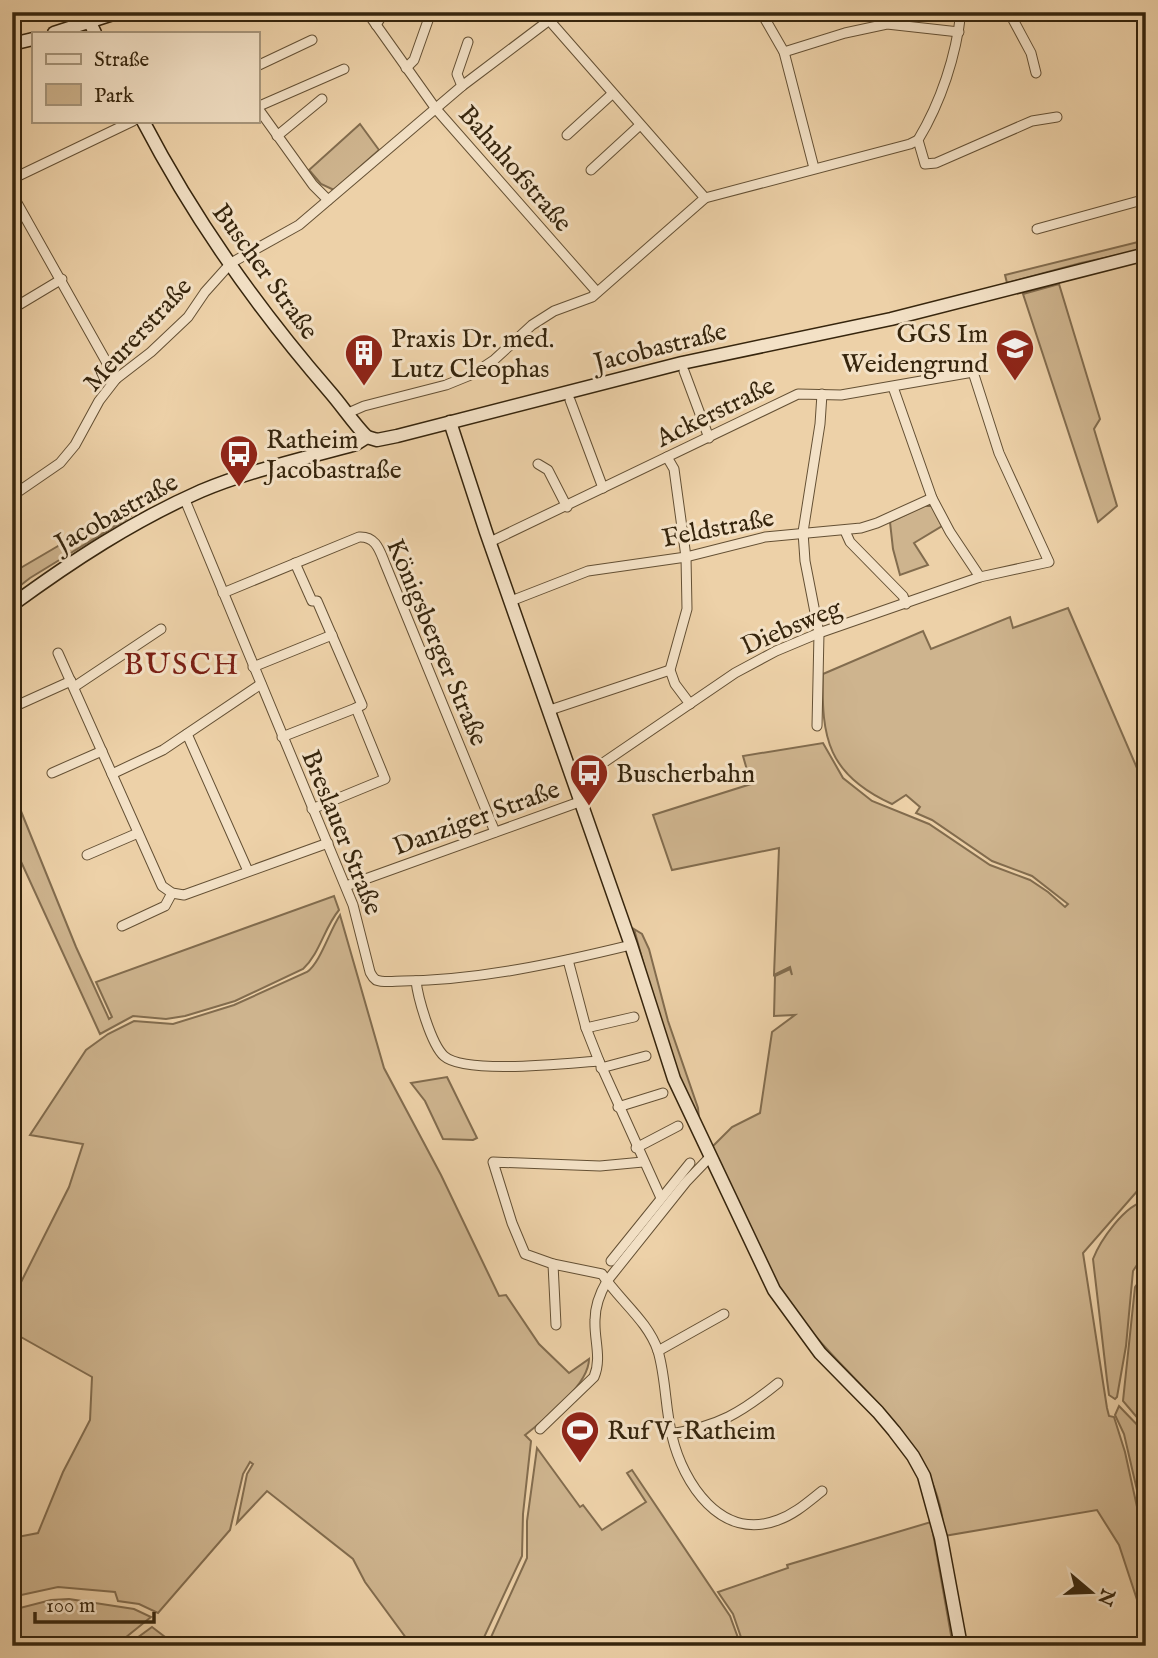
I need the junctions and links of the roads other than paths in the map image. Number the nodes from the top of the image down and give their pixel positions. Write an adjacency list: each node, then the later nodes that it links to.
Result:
1 (119, 12): 10 (main road)
2 (367, 12): 11 (street, Bahnhofstraße)
3 (384, 12): 11 (street)
4 (431, 12): 20 (street)
5 (560, 12): 9 (street, Meurerstraße)
6 (761, 12): 18 (street)
7 (961, 12): 13 (street)
8 (1009, 12): 22 (street)
9 (549, 20): 23 (street, Meurerstraße); 24 (street)
10 (90, 23): 12 (main road)
11 (376, 26): 20 (street, Bahnhofstraße)
12 (58, 32)
13 (959, 32): 18 (street); 35 (street)
14 (32, 38): 17 (main road)
15 (312, 40): 19 (street)
16 (468, 42): 23 (street)
17 (12, 44)
18 (784, 52): 36 (street)
19 (259, 65)
20 (406, 68): 27 (street, Bahnhofstraße)
21 (344, 69): 26 (street)
22 (1036, 73)
23 (462, 86): 27 (street, Meurerstraße)
24 (612, 94): 32 (street); 33 (street)
25 (322, 99): 34 (street)
26 (259, 106)
27 (436, 108): 41 (street, Meurerstraße); 47 (street, Bahnhofstraße)
28 (259, 110): 34 (street)
29 (1057, 117): 35 (street)
30 (131, 122): 38 (street)
31 (144, 122): 45 (main road, Buscher Straße)
32 (639, 125): 37 (street); 40 (street)
33 (567, 135)
34 (277, 136): 41 (street)
35 (918, 140): 36 (street)
36 (814, 168): 40 (street)
37 (591, 170)
38 (12, 179)
39 (12, 194): 46 (street)
40 (705, 198): 47 (street)
41 (328, 200): 45 (street, Meurerstraße)
42 (1146, 200): 43 (street)
43 (1037, 229)
44 (1146, 254): 55 (main road, Jacobastraße)
45 (231, 264): 50 (street, Meurerstraße); 54 (main road, Buscher Straße)
46 (62, 279): 48 (street); 50 (street)
47 (597, 292): 54 (street)
48 (12, 309)
49 (684, 371): 57 (street)
50 (117, 379): 61 (street, Meurerstraße)
51 (893, 387): 52 (street, Ackerstraße); 62 (street); 69 (street, Ackerstraße)
52 (822, 394): 57 (street, Ackerstraße); 66 (street)
53 (570, 400): 60 (street)
54 (348, 413): 56 (main road, Buscher Straße)
55 (450, 422): 56 (main road, Jacobastraße); 67 (main road)
56 (367, 437): 63 (main road, Jacobastraße)
57 (709, 438): 58 (street, Ackerstraße)
58 (667, 457): 60 (street, Ackerstraße); 68 (street)
59 (538, 464): 64 (street)
60 (603, 488): 64 (street, Ackerstraße)
61 (12, 496)
62 (932, 498): 65 (street, Feldstraße); 71 (street)
63 (185, 500): 72 (street, Breslauer Straße); 75 (main road, Jacobastraße)
64 (566, 507): 67 (street, Ackerstraße)
65 (845, 531): 66 (street, Feldstraße); 74 (street)
66 (803, 532): 68 (street, Feldstraße); 77 (street)
67 (490, 542): 73 (main road)
68 (686, 557): 73 (street, Feldstraße); 81 (street)
69 (1049, 562): 71 (street, Diebsweg)
70 (295, 563): 72 (street, Königsberger Straße); 78 (street); 98 (street, Königsberger Straße)
71 (980, 577): 74 (street, Diebsweg)
72 (223, 593): 80 (street, Breslauer Straße)
73 (511, 601): 87 (main road)
74 (906, 604): 77 (street, Diebsweg)
75 (12, 605)
76 (161, 629): 82 (street)
77 (819, 633): 85 (street, Diebsweg); 88 (street)
78 (332, 635): 80 (street); 86 (street)
79 (58, 653): 82 (street)
80 (253, 667): 83 (street, Breslauer Straße)
81 (670, 670): 85 (street); 87 (street)
82 (73, 684): 84 (street); 91 (street)
83 (261, 684): 89 (street); 90 (street, Breslauer Straße)
84 (20, 704)
85 (690, 704): 94 (street, Diebsweg)
86 (356, 708): 90 (street); 96 (street)
87 (550, 710): 94 (main road)
88 (817, 726)
89 (187, 734): 93 (street); 101 (street)
90 (282, 737): 96 (street, Breslauer Straße)
91 (102, 751): 92 (street); 93 (street)
92 (52, 773)
93 (112, 774): 97 (street)
94 (572, 774): 95 (main road)
95 (582, 801): 98 (street, Danziger Straße); 105 (main road)
96 (312, 808): 99 (street, Breslauer Straße)
97 (138, 832): 100 (street); 103 (street)
98 (495, 832): 102 (street, Danziger Straße)
99 (328, 843): 101 (street); 102 (street, Breslauer Straße)
100 (87, 855)
101 (248, 871): 103 (street)
102 (345, 886): 107 (street, Breslauer Straße)
103 (172, 893): 104 (street)
104 (122, 926)
105 (631, 945): 106 (street, Breslauer Straße); 116 (main road)
106 (568, 960): 107 (street, Breslauer Straße); 109 (street)
107 (416, 981): 111 (street)
108 (634, 1017): 109 (street)
109 (586, 1028): 111 (street)
110 (646, 1056): 111 (street)
111 (600, 1064): 113 (street)
112 (663, 1093): 113 (street)
113 (618, 1107): 115 (street)
114 (678, 1126): 115 (street)
115 (636, 1148): 117 (street)
116 (709, 1157): 122 (street); 130 (main road)
117 (643, 1162): 119 (street); 121 (street)
118 (690, 1163): 119 (street)
119 (661, 1198): 120 (street)
120 (611, 1261)
121 (553, 1264): 122 (street); 124 (street)
122 (607, 1281): 125 (street); 127 (street)
123 (724, 1314): 125 (street)
124 (556, 1325)
125 (657, 1351): 128 (street)
126 (778, 1382): 128 (street)
127 (540, 1429)
128 (671, 1434): 129 (street)
129 (822, 1491)
130 (961, 1646)

